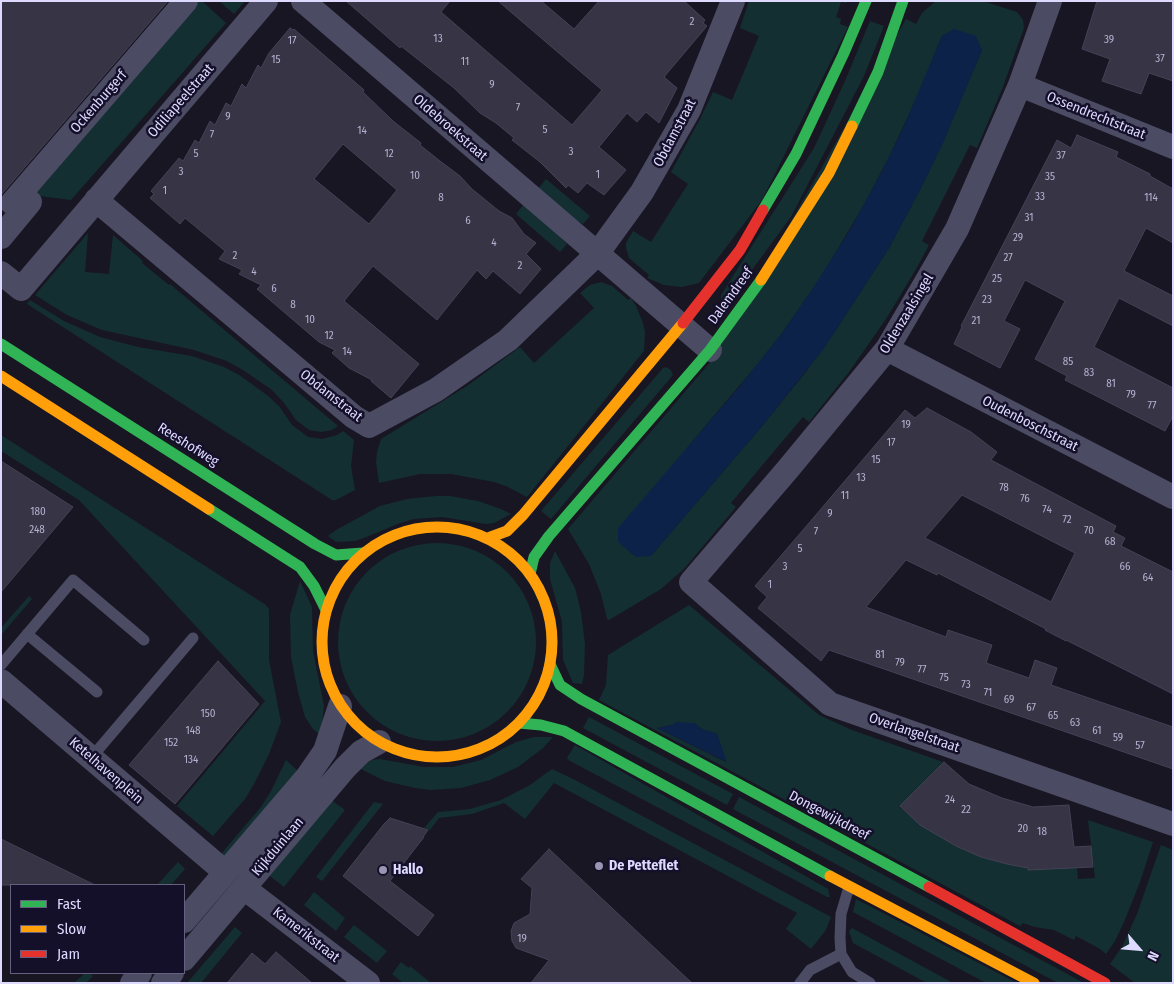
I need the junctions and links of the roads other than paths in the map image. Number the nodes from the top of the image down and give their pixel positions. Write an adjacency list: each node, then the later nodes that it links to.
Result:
1 (186, 1): 11 (street, Ockenburgerf)
2 (266, 1): 10 (street, Odiliapeelstraat)
3 (302, 1): 12 (street, Oldebroekstraat)
4 (733, 1): 12 (street, Obdamstraat)
5 (866, 1): 14 (street, Dalemdreef)
6 (903, 1): 16 (street, Dalemdreef)
7 (1050, 1): 8 (street, Oldenzaalsingel)
8 (1020, 84): 9 (street, Ossendrechtstraat); 17 (street, Oldenzaalsingel)
9 (1173, 147)
10 (96, 200): 12 (street, Obdamstraat); 13 (street, Odiliapeelstraat)
11 (1, 237)
12 (597, 254): 14 (street)
13 (1, 273)
14 (681, 326): 16 (street); 20 (street, Dalemdreef)
15 (1, 344): 21 (street, Reeshofweg)
16 (710, 350): 22 (street, Dalemdreef)
17 (887, 350): 19 (street, Oudenboschstraat); 23 (street, Oldenzaalsingel)
18 (1, 376): 24 (street)
19 (1173, 498)
20 (488, 538): 21 (street); 22 (street)
21 (363, 553): 24 (street)
22 (530, 574): 28 (street)
23 (691, 582): 36 (street, Overlangelstraat)
24 (326, 610): 32 (street)
25 (27, 634): 27 (lane); 29 (lane); 31 (lane)
26 (193, 638): 35 (lane)
27 (144, 640)
28 (550, 664): 33 (street); 47 (street, Dongewijkdreef)
29 (1, 665)
30 (1, 681): 35 (street, Ketelhavenplein)
31 (97, 692)
32 (340, 706): 34 (street); 37 (street, Kijkduinlaan)
33 (519, 723): 34 (street); 38 (street)
34 (379, 742): 39 (street, Kijkduinlaan)
35 (91, 758): 37 (street, Ketelhavenplein)
36 (1173, 824)
37 (217, 866): 40 (street, Kijkduinlaan)
38 (849, 887): 41 (lane); 46 (street)
39 (244, 888): 42 (street, Kijkduinlaan); 43 (street, Kamerikstraat)
40 (185, 919)
41 (841, 954): 44 (lane); 45 (lane)
42 (185, 958)
43 (368, 983)
44 (800, 983)
45 (870, 983)
46 (1034, 983)
47 (1106, 983)

